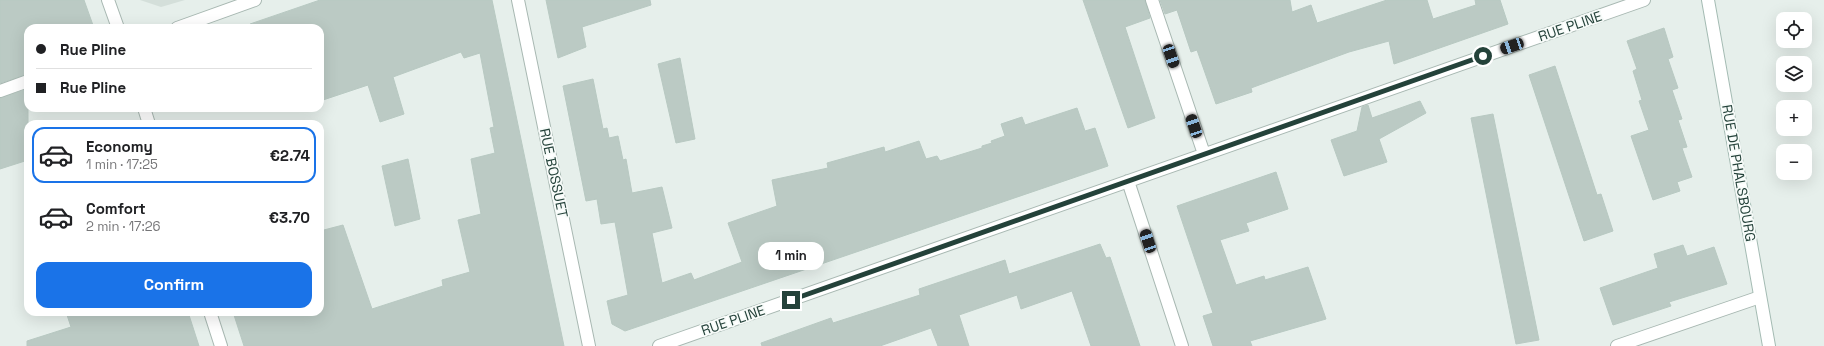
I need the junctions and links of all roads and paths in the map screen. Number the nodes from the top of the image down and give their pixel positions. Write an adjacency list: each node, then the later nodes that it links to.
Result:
1 (108, 0): 7 (street)
2 (255, 0): 8 (street)
3 (518, 0): 16 (street, RUE BOSSUET)
4 (1152, 0): 11 (street)
5 (1644, 0): 11 (street, RUE PLINE)
6 (1708, 0): 13 (street, RUE DE PHALSBOURG)
7 (117, 24)
8 (188, 24)
9 (24, 82): 10 (street)
10 (0, 91)
11 (1204, 154): 12 (street, RUE PLINE)
12 (1128, 181): 17 (street, RUE PLINE); 18 (street)
13 (1760, 297): 19 (street); 20 (street, RUE DE PHALSBOURG)
14 (211, 316): 15 (street)
15 (222, 346)
16 (589, 346)
17 (659, 346)
18 (1182, 346)
19 (1617, 346)
20 (1769, 346)

